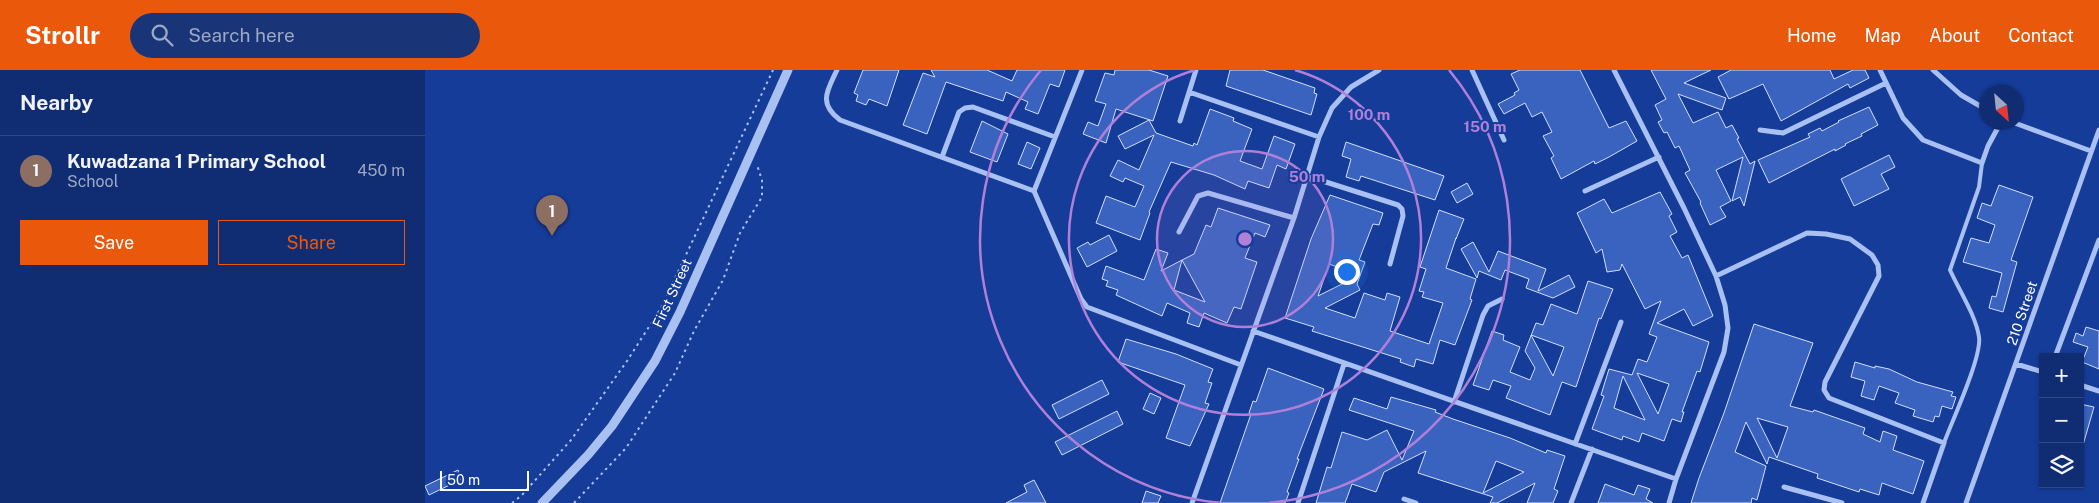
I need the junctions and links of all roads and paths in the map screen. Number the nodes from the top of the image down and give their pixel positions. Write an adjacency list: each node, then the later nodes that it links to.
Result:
1 (773, 70): 52 (path)
2 (788, 70): 22 (street, First Street)
3 (837, 70): 24 (street)
4 (1082, 70): 19 (street)
5 (1196, 70): 12 (street)
6 (1379, 70): 20 (street)
7 (1472, 70): 21 (street)
8 (1614, 70): 25 (street)
9 (1880, 70): 11 (street)
10 (1933, 70): 13 (street)
11 (1886, 83): 16 (street); 26 (street)
12 (1189, 92): 14 (street); 20 (street)
13 (1979, 105)
14 (1180, 121)
15 (2024, 126): 23 (street)
16 (1760, 130)
17 (1997, 130): 26 (street)
18 (2099, 130): 23 (street, 210 Street)
19 (1055, 137): 24 (street); 28 (street)
20 (1319, 137): 27 (street)
21 (1505, 140)
22 (752, 149): 53 (street, First Street); 54 (path)
23 (2091, 151): 41 (street, 210 Street)
24 (942, 157): 28 (street)
25 (1659, 157): 29 (street); 34 (street)
26 (1982, 163): 46 (lane)
27 (1307, 176): 30 (street); 33 (street)
28 (1035, 191): 39 (street)
29 (1585, 191)
30 (1294, 218): 31 (street); 37 (street)
31 (1179, 232)
32 (2099, 240): 38 (street)
33 (1390, 264)
34 (1715, 276): 46 (street); 49 (street)
35 (1502, 299): 45 (street)
36 (1621, 322): 47 (street)
37 (1253, 331): 39 (street); 40 (street)
38 (2057, 353)
39 (1241, 364): 55 (street)
40 (1344, 364): 45 (street); 56 (street)
41 (2016, 364): 42 (street); 62 (street, 210 Street)
42 (2039, 371)
43 (2084, 386): 44 (street)
44 (2099, 392)
45 (1454, 402): 47 (street)
46 (1944, 443): 61 (street)
47 (1575, 444): 48 (street)
48 (1592, 450): 49 (street); 58 (street)
49 (1676, 479): 59 (street)
50 (1784, 487): 60 (street)
51 (1404, 499): 57 (street)
52 (512, 503)
53 (542, 503)
54 (574, 503)
55 (1192, 503)
56 (1298, 503)
57 (1416, 503)
58 (1571, 503)
59 (1669, 503)
60 (1842, 503)
61 (1923, 503)
62 (1966, 503)

